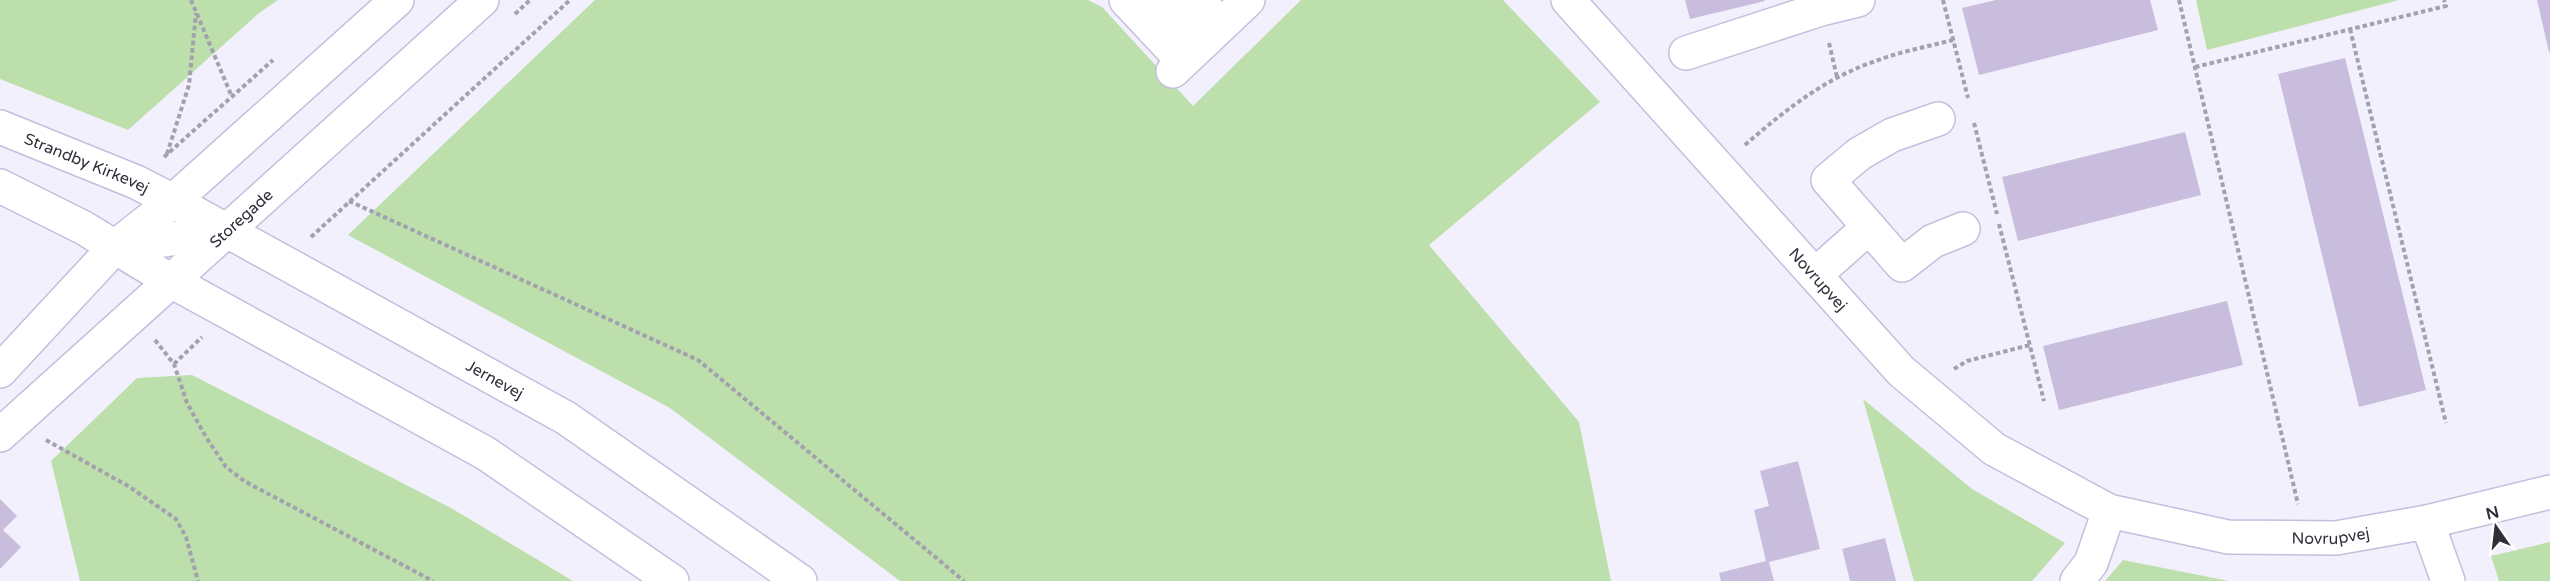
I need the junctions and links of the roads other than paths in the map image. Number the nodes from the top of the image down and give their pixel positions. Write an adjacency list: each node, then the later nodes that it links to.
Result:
1 (397, 0): 13 (main road)
2 (482, 0): 16 (main road, Storegade)
3 (1126, 0): 8 (main road)
4 (1159, 0): 8 (main road)
5 (1197, 0): 8 (main road)
6 (1568, 0): 19 (main road, Novrupvej)
7 (1858, 0): 9 (main road)
8 (1214, 30)
9 (1686, 53)
10 (1938, 119): 14 (main road)
11 (0, 126): 13 (main road, Strandby Kirkevej)
12 (0, 186): 18 (main road)
13 (173, 201): 16 (main road, Jernevej); 17 (main road); 18 (main road)
14 (1869, 227): 15 (main road); 19 (main road)
15 (1963, 229)
16 (226, 231): 17 (main road); 20 (main road, Storegade); 27 (main road, Jernevej)
17 (171, 240): 18 (main road); 20 (main road)
18 (115, 247): 20 (main road); 21 (main road)
19 (1815, 275): 24 (main road, Novrupvej)
20 (171, 281): 22 (main road, Storegade); 26 (main road)
21 (0, 371)
22 (0, 435)
23 (2550, 492): 25 (main road, Novrupvej)
24 (2109, 511): 25 (main road, Novrupvej); 28 (main road)
25 (2427, 522): 29 (main road)
26 (672, 581)
27 (800, 581)
28 (2077, 581)
29 (2448, 581)

